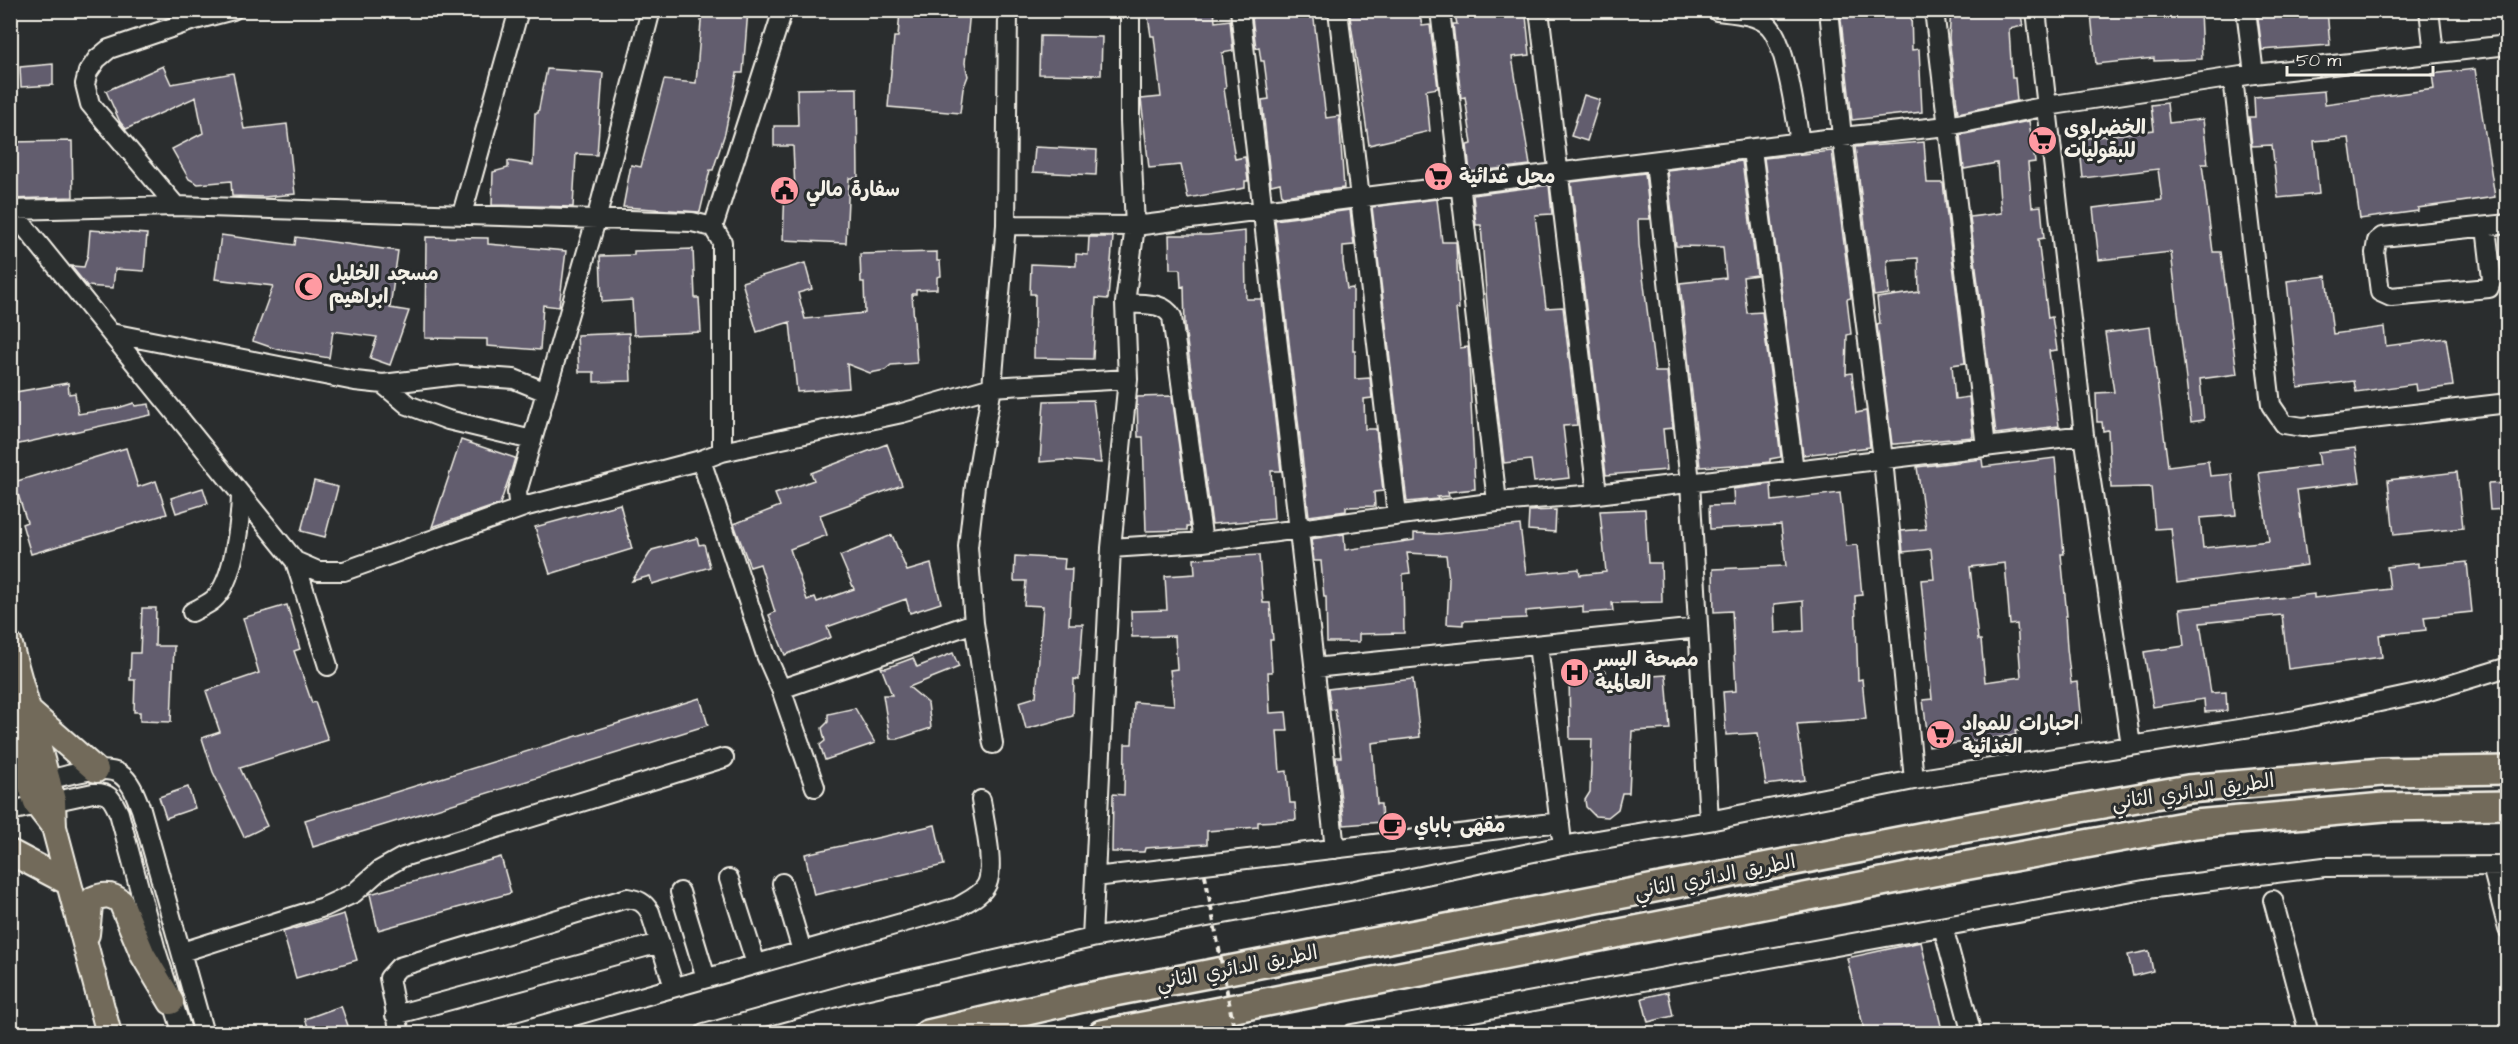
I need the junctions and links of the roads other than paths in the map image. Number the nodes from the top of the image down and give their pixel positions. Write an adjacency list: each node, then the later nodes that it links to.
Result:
1 (233, 10): 30 (street)
2 (519, 10): 33 (street)
3 (651, 10): 34 (street)
4 (783, 10): 38 (street)
5 (1008, 10): 36 (street)
6 (1130, 10): 37 (street)
7 (1240, 10): 32 (street)
8 (1338, 10): 29 (street)
9 (1440, 10): 28 (street)
10 (1539, 10): 27 (street)
11 (1829, 10): 23 (street)
12 (1934, 10): 22 (street)
13 (2036, 10): 21 (street)
14 (2246, 10): 19 (street)
15 (2428, 10): 18 (street)
16 (1716, 11): 24 (street)
17 (2508, 45): 18 (street)
18 (2434, 53): 19 (street)
19 (2254, 74): 20 (street)
20 (2233, 78): 21 (street); 46 (street)
21 (2047, 106): 22 (street); 47 (street)
22 (1948, 126): 23 (street); 49 (street)
23 (1842, 137): 24 (street); 51 (street)
24 (1800, 142): 25 (street)
25 (1752, 150): 26 (street); 53 (street)
26 (1655, 162): 27 (street); 54 (street)
27 (1559, 173): 28 (street); 55 (street)
28 (1461, 185): 29 (street); 57 (street)
29 (1361, 197): 32 (street); 59 (street)
30 (176, 206): 31 (street); 33 (street)
31 (11, 210): 41 (street)
32 (1262, 210): 37 (street); 60 (street)
33 (462, 214): 34 (street)
34 (596, 220): 38 (street); 45 (street)
35 (2508, 224): 39 (street)
36 (1006, 225): 37 (street); 44 (street)
37 (1136, 226): 40 (street)
38 (713, 227): 50 (street)
39 (2486, 227): 39 (street)
40 (1125, 303): 42 (street); 61 (street)
41 (111, 333): 43 (street); 56 (street)
42 (1128, 379): 44 (street); 62 (street)
43 (383, 384): 45 (street); 48 (street)
44 (992, 387): 50 (street); 65 (street)
45 (546, 392): 48 (street)
46 (2508, 403)
47 (2084, 435): 49 (street); 75 (street)
48 (532, 441): 58 (street)
49 (1986, 447): 51 (street)
50 (722, 452): 52 (street)
51 (1883, 459): 53 (street); 79 (street)
52 (701, 460): 58 (street); 72 (street)
53 (1794, 470): 54 (street)
54 (1690, 482): 55 (street); 66 (street)
55 (1597, 494): 57 (street)
56 (241, 497): 63 (street); 64 (street)
57 (1497, 502): 59 (street)
58 (527, 506): 63 (street)
59 (1398, 515): 60 (street)
60 (1298, 528): 61 (street); 71 (street)
61 (1203, 542): 62 (street)
62 (1111, 548): 91 (street)
63 (295, 561): 69 (street)
64 (192, 612)
65 (974, 623): 72 (street); 74 (street)
66 (1698, 628): 68 (street); 85 (street)
67 (10, 645): 73 (main road)
68 (1538, 645): 71 (street); 86 (street)
69 (328, 666)
70 (2508, 667): 75 (street)
71 (1314, 668): 88 (street)
72 (781, 688): 80 (street)
73 (20, 716): 77 (main road); 81 (main road)
74 (993, 744)
75 (2131, 745): 79 (street)
76 (724, 758): 103 (street)
77 (96, 770): 81 (street); 103 (street)
78 (2508, 770): 115 (highway, الطريق الدائري الثاني)
79 (1914, 780): 85 (street)
80 (815, 787)
81 (36, 793): 84 (street); 93 (main road); 107 (street)
82 (981, 800): 102 (street)
83 (2508, 805): 116 (highway, الطريق الدائري الثاني)
84 (10, 811)
85 (1709, 821): 87 (street)
86 (1560, 822): 87 (street); 88 (street)
87 (1562, 846): 99 (street)
88 (1335, 849): 91 (street)
89 (10, 852): 93 (main road)
90 (2500, 866): 97 (street); 98 (street)
91 (1095, 877): 99 (street)
92 (729, 879): 104 (street)
93 (67, 882): 100 (main road)
94 (782, 883): 102 (street)
95 (680, 892): 105 (street)
96 (2273, 900): 121 (street)
97 (1943, 927): 119 (street); 120 (street)
98 (2508, 928)
99 (1092, 938): 114 (street)
100 (86, 942): 107 (main road); 109 (main road)
101 (660, 943): 106 (street); 108 (street); 108 (street)
102 (802, 951): 104 (street)
103 (182, 952): 111 (street)
104 (756, 964): 105 (street)
105 (706, 978): 106 (street)
106 (674, 987): 113 (street)
107 (171, 1002): 110 (street)
108 (395, 1015): 112 (street)
109 (109, 1034)
110 (183, 1034)
111 (204, 1034)
112 (400, 1034)
113 (510, 1034)
114 (704, 1034)
115 (928, 1034)
116 (1102, 1034)
117 (1208, 1034): 118 (highway)
118 (1224, 1034)
119 (1352, 1034)
120 (1972, 1034)
121 (2309, 1034)

